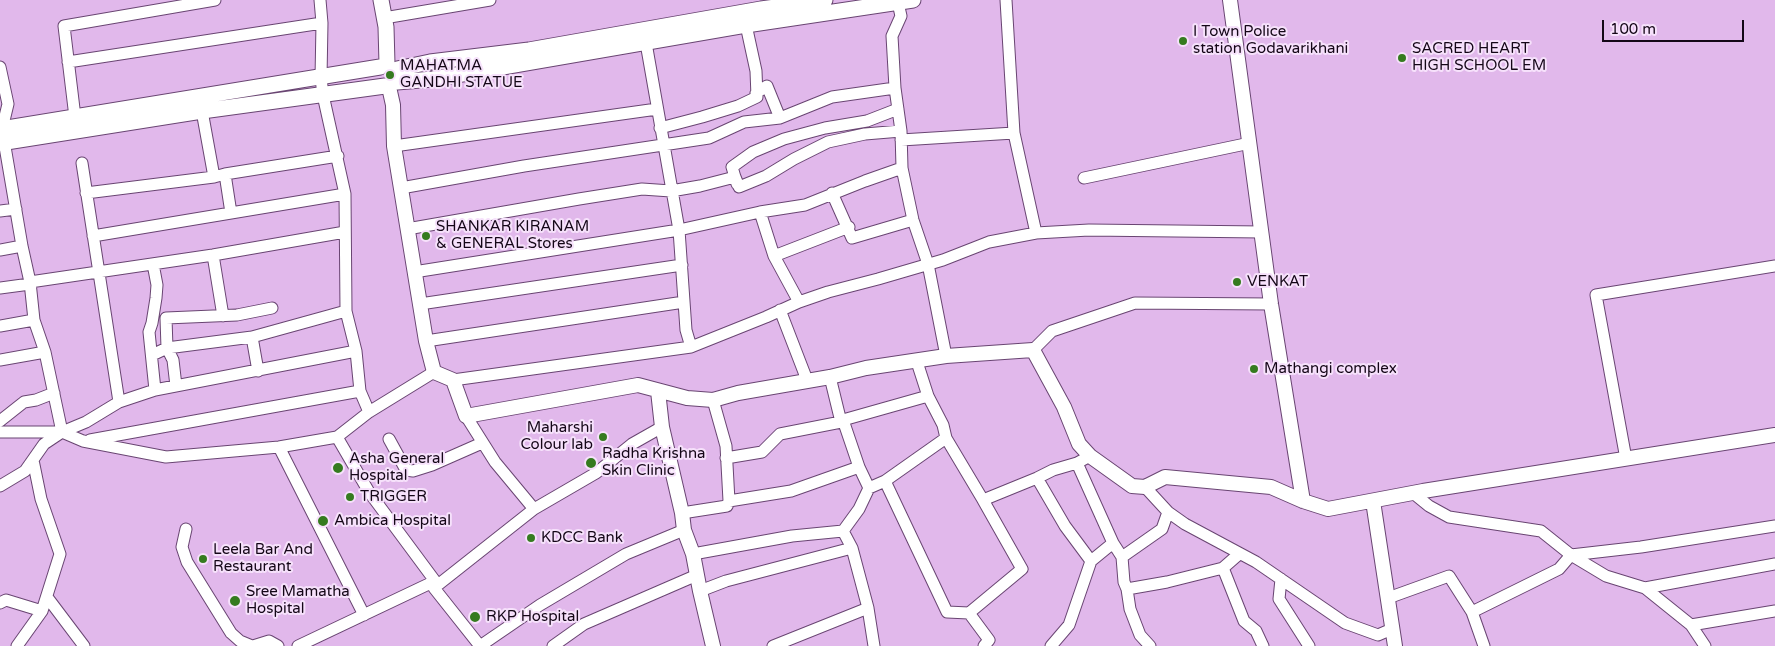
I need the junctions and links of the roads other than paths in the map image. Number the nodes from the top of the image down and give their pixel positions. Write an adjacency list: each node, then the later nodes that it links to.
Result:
1 (215, 0): 15 (street)
2 (320, 0): 12 (street)
3 (381, 0): 11 (main road)
4 (490, 0): 11 (street)
5 (825, 0): 10 (main road)
6 (913, 0): 9 (main road)
7 (1006, 0): 31 (street)
8 (1230, 0): 34 (street)
9 (898, 3): 13 (main road); 20 (street)
10 (760, 4): 17 (main road)
11 (384, 18): 17 (main road)
12 (322, 23): 15 (street); 18 (street)
13 (746, 25): 14 (main road); 21 (street)
14 (646, 43): 17 (main road); 24 (street)
15 (68, 62): 27 (street)
16 (0, 71): 32 (street)
17 (389, 76): 18 (main road); 22 (main road); 36 (street)
18 (321, 78): 19 (main road); 22 (street)
19 (286, 84): 23 (main road); 27 (main road)
20 (895, 88): 25 (street); 28 (street)
21 (756, 93): 28 (street); 29 (street)
22 (323, 95): 23 (main road); 37 (street)
23 (288, 99): 26 (main road)
24 (657, 109): 29 (street); 36 (street)
25 (898, 109): 33 (street); 42 (street)
26 (202, 110): 30 (main road); 40 (street)
27 (75, 117): 30 (main road)
28 (780, 118): 35 (street)
29 (660, 128): 35 (street)
30 (26, 131): 32 (main road)
31 (1014, 133): 33 (street); 58 (street)
32 (2, 136): 48 (street)
33 (901, 136): 39 (street); 42 (street)
34 (1250, 143): 41 (street); 57 (street)
35 (664, 145): 43 (street); 44 (street)
36 (394, 146): 43 (street)
37 (338, 156): 40 (street); 46 (street)
38 (82, 163): 45 (street)
39 (902, 168): 47 (street); 52 (street)
40 (220, 176): 45 (street); 51 (street)
41 (1084, 178)
42 (737, 182): 44 (street)
43 (401, 188): 54 (street)
44 (671, 191): 54 (street); 55 (street)
45 (86, 193): 59 (street)
46 (345, 194): 51 (street); 56 (street)
47 (832, 194): 50 (street); 53 (street)
48 (16, 209): 49 (street); 60 (street)
49 (0, 211)
50 (760, 212): 55 (street); 63 (street)
51 (231, 213): 59 (street)
52 (913, 220): 53 (street); 65 (street)
53 (849, 227): 63 (street)
54 (407, 229): 69 (street)
55 (679, 230): 66 (street); 69 (street)
56 (345, 232): 62 (street); 78 (street)
57 (1262, 232): 58 (street); 75 (street)
58 (1036, 233): 65 (street)
59 (93, 236): 68 (street)
60 (22, 246): 61 (street); 70 (street)
61 (0, 250)
62 (213, 256): 64 (street); 79 (street)
63 (774, 256): 73 (street)
64 (153, 264): 68 (street); 89 (street)
65 (928, 264): 73 (street); 90 (street)
66 (682, 265): 72 (street); 74 (street)
67 (1775, 266): 122 (street)
68 (99, 272): 70 (street); 105 (street)
69 (414, 272): 74 (street)
70 (30, 283): 71 (street); 80 (street)
71 (0, 288)
72 (684, 302): 83 (street); 84 (street)
73 (799, 302): 77 (street)
74 (420, 304): 83 (street)
75 (1271, 304): 86 (street); 134 (street)
76 (272, 308): 79 (street)
77 (780, 310): 84 (street); 97 (street)
78 (346, 311): 82 (street); 87 (street)
79 (223, 316): 85 (street)
80 (34, 320): 81 (street); 88 (street)
81 (0, 326)
82 (252, 337): 85 (street); 93 (street)
83 (426, 341): 94 (street)
84 (691, 347): 96 (street)
85 (167, 348): 89 (street); 98 (street)
86 (1033, 350): 90 (street); 120 (street)
87 (356, 351): 93 (street); 100 (street)
88 (46, 352): 91 (street); 102 (street)
89 (152, 355): 99 (street)
90 (946, 356): 92 (street)
91 (0, 360)
92 (917, 362): 95 (street); 103 (street)
93 (258, 371): 98 (street)
94 (434, 372): 96 (street); 106 (street)
95 (830, 377): 97 (street); 109 (street)
96 (453, 380): 107 (street)
97 (807, 380): 104 (street)
98 (176, 386): 99 (street)
99 (155, 390): 105 (street)
100 (360, 391): 106 (street); 117 (street)
101 (658, 392): 104 (street); 107 (street); 110 (street)
102 (54, 393): 108 (street); 112 (street)
103 (928, 396): 109 (street); 115 (street)
104 (713, 400): 121 (street)
105 (119, 402): 112 (street)
106 (368, 412): 114 (street)
107 (466, 416): 118 (street)
108 (0, 421)
109 (842, 421): 121 (street); 125 (street)
110 (662, 427): 136 (street); 137 (street)
111 (0, 432): 112 (street)
112 (62, 432): 117 (street); 123 (street)
113 (1775, 435): 122 (street)
114 (337, 437): 119 (street); 154 (street)
115 (946, 438): 127 (street); 133 (street)
116 (389, 439): 118 (street)
117 (83, 442): 119 (street)
118 (482, 443): 136 (street)
119 (279, 447): 166 (street)
120 (1090, 456): 124 (street); 129 (street)
121 (726, 458): 132 (street)
122 (1626, 459): 131 (street)
123 (33, 460): 128 (street); 158 (street)
124 (1077, 463): 126 (street); 143 (street)
125 (859, 467): 130 (street); 132 (street)
126 (1038, 478): 133 (street); 149 (street)
127 (885, 481): 130 (street); 165 (street)
128 (0, 486)
129 (1145, 487): 134 (street); 138 (street)
130 (869, 488): 142 (street)
131 (1413, 493): 135 (street); 147 (street)
132 (729, 500): 137 (street)
133 (984, 500): 165 (street)
134 (1303, 501): 135 (street)
135 (1374, 501): 159 (street)
136 (534, 509): 154 (street)
137 (682, 512): 141 (street)
138 (1168, 512): 146 (street); 148 (street)
139 (1775, 526): 147 (street)
140 (186, 529): 171 (street)
141 (684, 530): 145 (street); 174 (street)
142 (843, 531): 144 (street); 145 (street)
143 (1113, 543): 148 (street); 149 (street)
144 (852, 548): 157 (street); 161 (street)
145 (693, 554): 152 (street)
146 (1239, 554): 151 (street); 153 (street)
147 (1571, 556): 155 (street); 164 (street)
148 (1122, 557): 156 (street)
149 (1091, 561): 180 (street)
150 (1775, 564): 155 (street)
151 (1223, 568): 156 (street); 182 (street)
152 (697, 575): 157 (street); 175 (street)
153 (1281, 579): 168 (street); 183 (street)
154 (434, 584): 166 (street); 174 (street)
155 (1645, 588): 167 (street)
156 (1127, 589): 181 (street)
157 (700, 591): 176 (street)
158 (47, 597): 162 (street); 170 (street)
159 (1388, 598): 164 (street); 168 (street)
160 (0, 603): 162 (street)
161 (868, 608): 177 (street); 178 (street)
162 (42, 611): 169 (street)
163 (1775, 611): 167 (street)
164 (1472, 612): 185 (street)
165 (969, 613): 179 (street)
166 (364, 615): 173 (street)
167 (1691, 625): 186 (street)
168 (1392, 629): 184 (street)
169 (17, 646)
170 (84, 646)
171 (252, 646): 172 (street)
172 (278, 646)
173 (298, 646)
174 (480, 646)
175 (553, 646)
176 (714, 646)
177 (773, 646)
178 (874, 646)
179 (984, 646)
180 (1051, 646)
181 (1150, 646)
182 (1261, 646)
183 (1309, 646)
184 (1395, 646)
185 (1484, 646)
186 (1705, 646)

